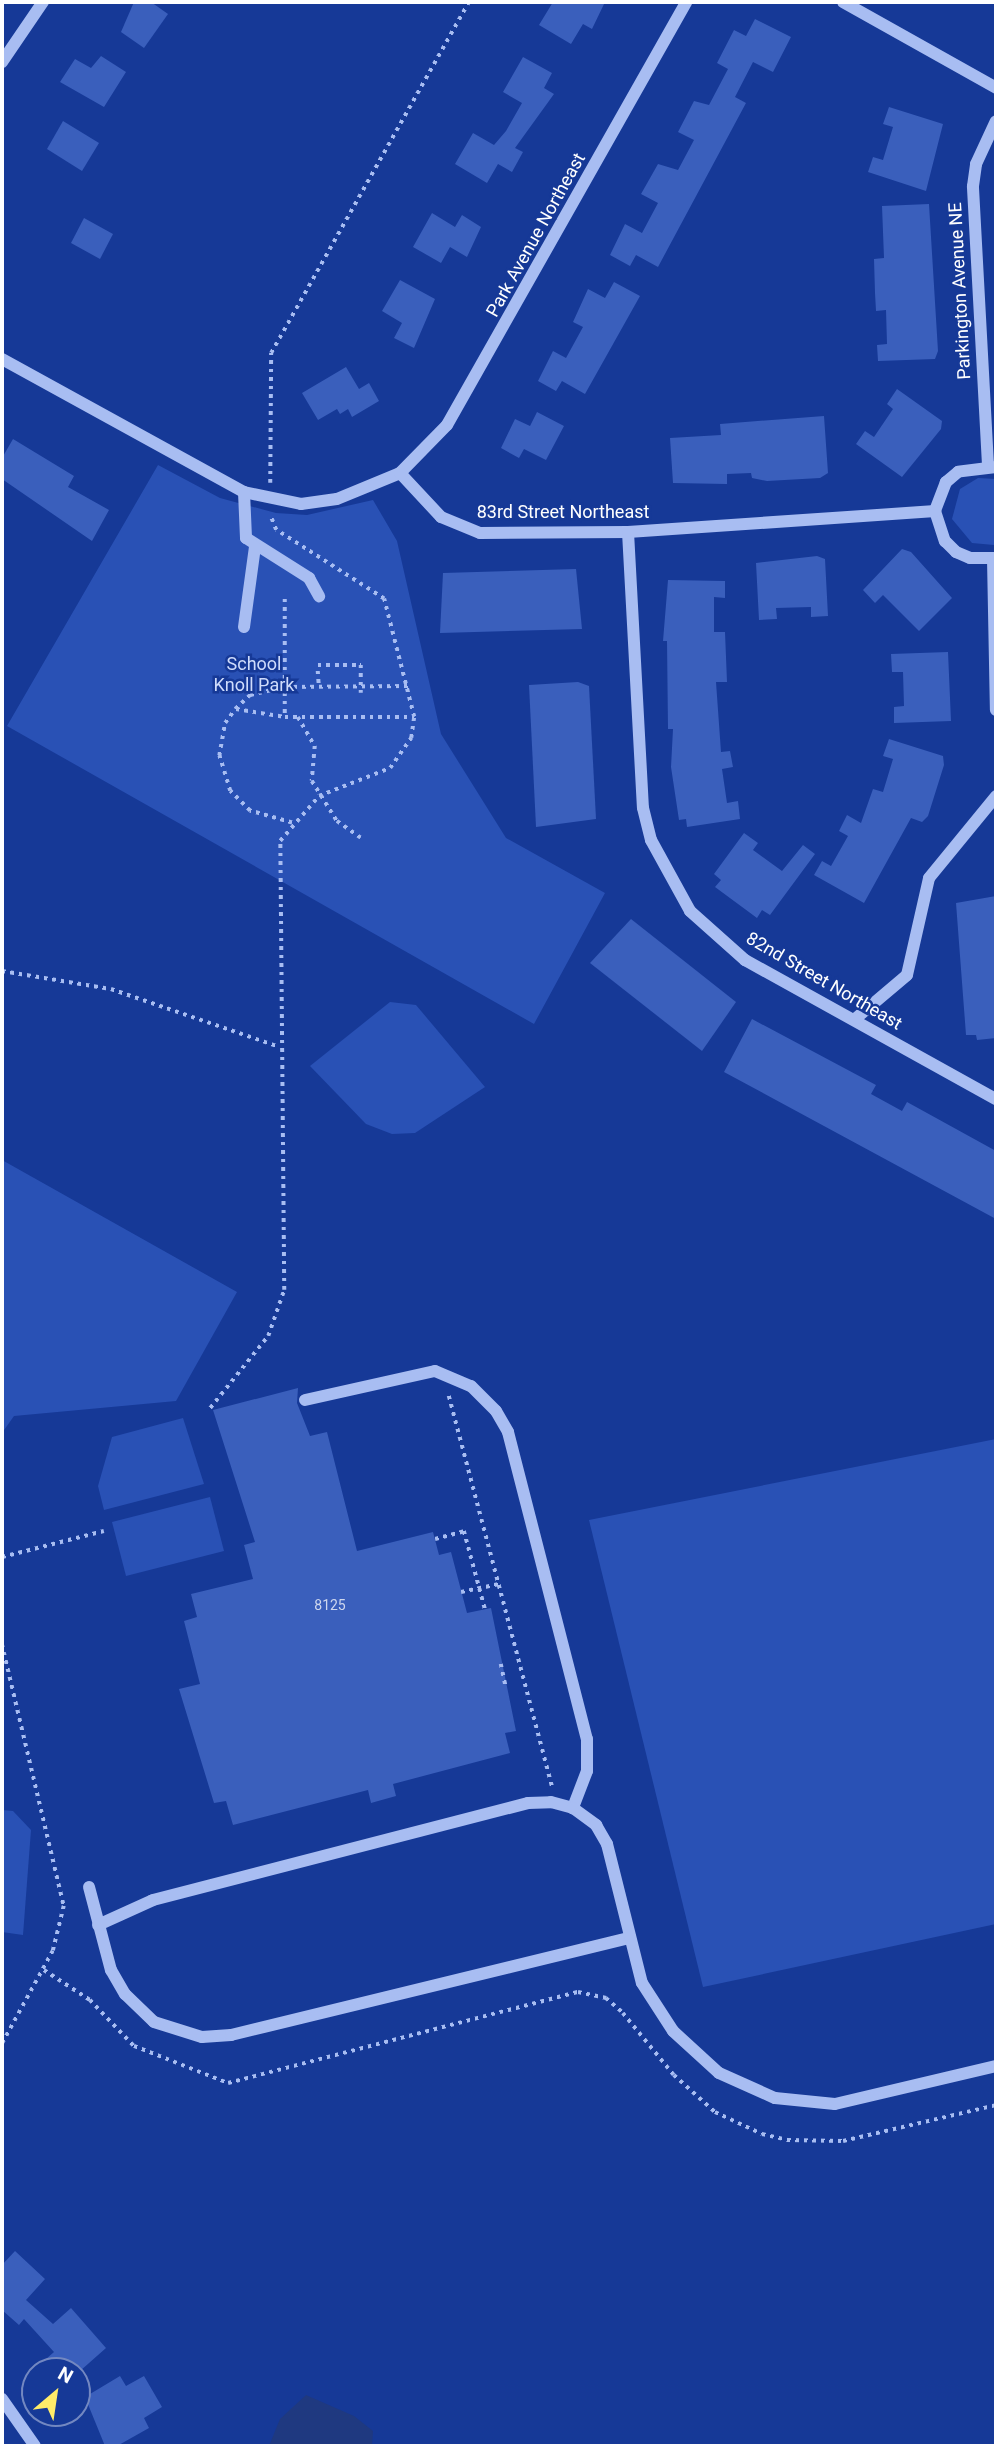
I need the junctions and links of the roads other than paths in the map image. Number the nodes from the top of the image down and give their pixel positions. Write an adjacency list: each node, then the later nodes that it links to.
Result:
1 (43, 2): 4 (street)
2 (686, 2): 9 (street, Park Avenue Northeast)
3 (843, 2): 5 (street)
4 (2, 62)
5 (996, 88)
6 (996, 121): 8 (street, Parkington Avenue NE)
7 (2, 359): 10 (street)
8 (992, 466): 11 (street)
9 (400, 472): 10 (street); 12 (street, 83rd Street Northeast)
10 (244, 492): 13 (street)
11 (935, 511): 12 (street, 83rd Street Northeast); 14 (street)
12 (628, 532): 19 (street, 82nd Street Northeast)
13 (255, 547): 15 (street); 16 (street)
14 (995, 558): 17 (street)
15 (319, 596)
16 (244, 627)
17 (996, 710)
18 (996, 801): 19 (street)
19 (855, 1019): 20 (street, 82nd Street Northeast)
20 (996, 1099)
21 (305, 1400): 22 (street)
22 (573, 1808): 24 (street); 25 (street)
23 (89, 1887): 24 (street)
24 (98, 1925): 25 (street)
25 (629, 1938): 26 (street)
26 (996, 2066)
27 (2, 2399): 28 (street)
28 (35, 2446)

